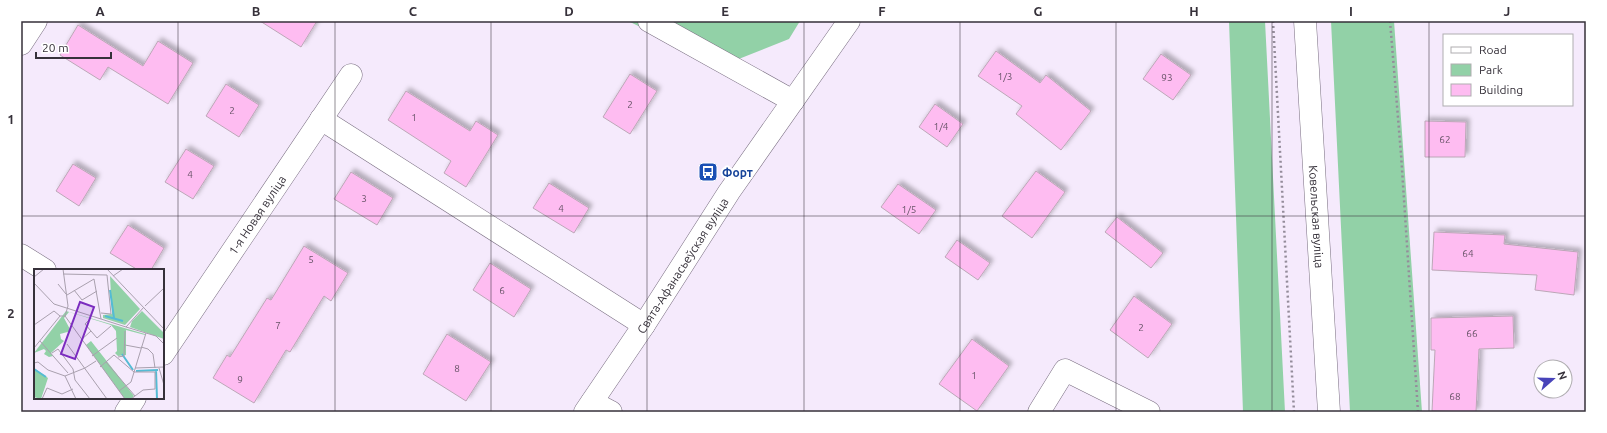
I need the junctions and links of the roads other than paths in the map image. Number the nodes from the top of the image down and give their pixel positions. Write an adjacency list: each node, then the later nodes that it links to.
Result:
1 (36, 21): 5 (street)
2 (649, 21): 7 (street)
3 (849, 21): 7 (street, Свята-Афанасьеўская вуліца)
4 (1305, 21): 19 (street, Ковельская вуліца)
5 (21, 44)
6 (351, 75): 8 (street, 1-я Новая вуліца)
7 (793, 101): 11 (street, Свята-Афанасьеўская вуліца)
8 (322, 119): 11 (street); 12 (street, 1-я Новая вуліца)
9 (21, 255): 10 (street)
10 (43, 269)
11 (644, 325): 14 (street, Свята-Афанасьеўская вуліца)
12 (165, 348)
13 (134, 399): 15 (street)
14 (588, 407): 16 (street)
15 (126, 412)
16 (612, 412)
17 (1039, 412): 18 (street)
18 (1150, 412)
19 (1329, 412)

